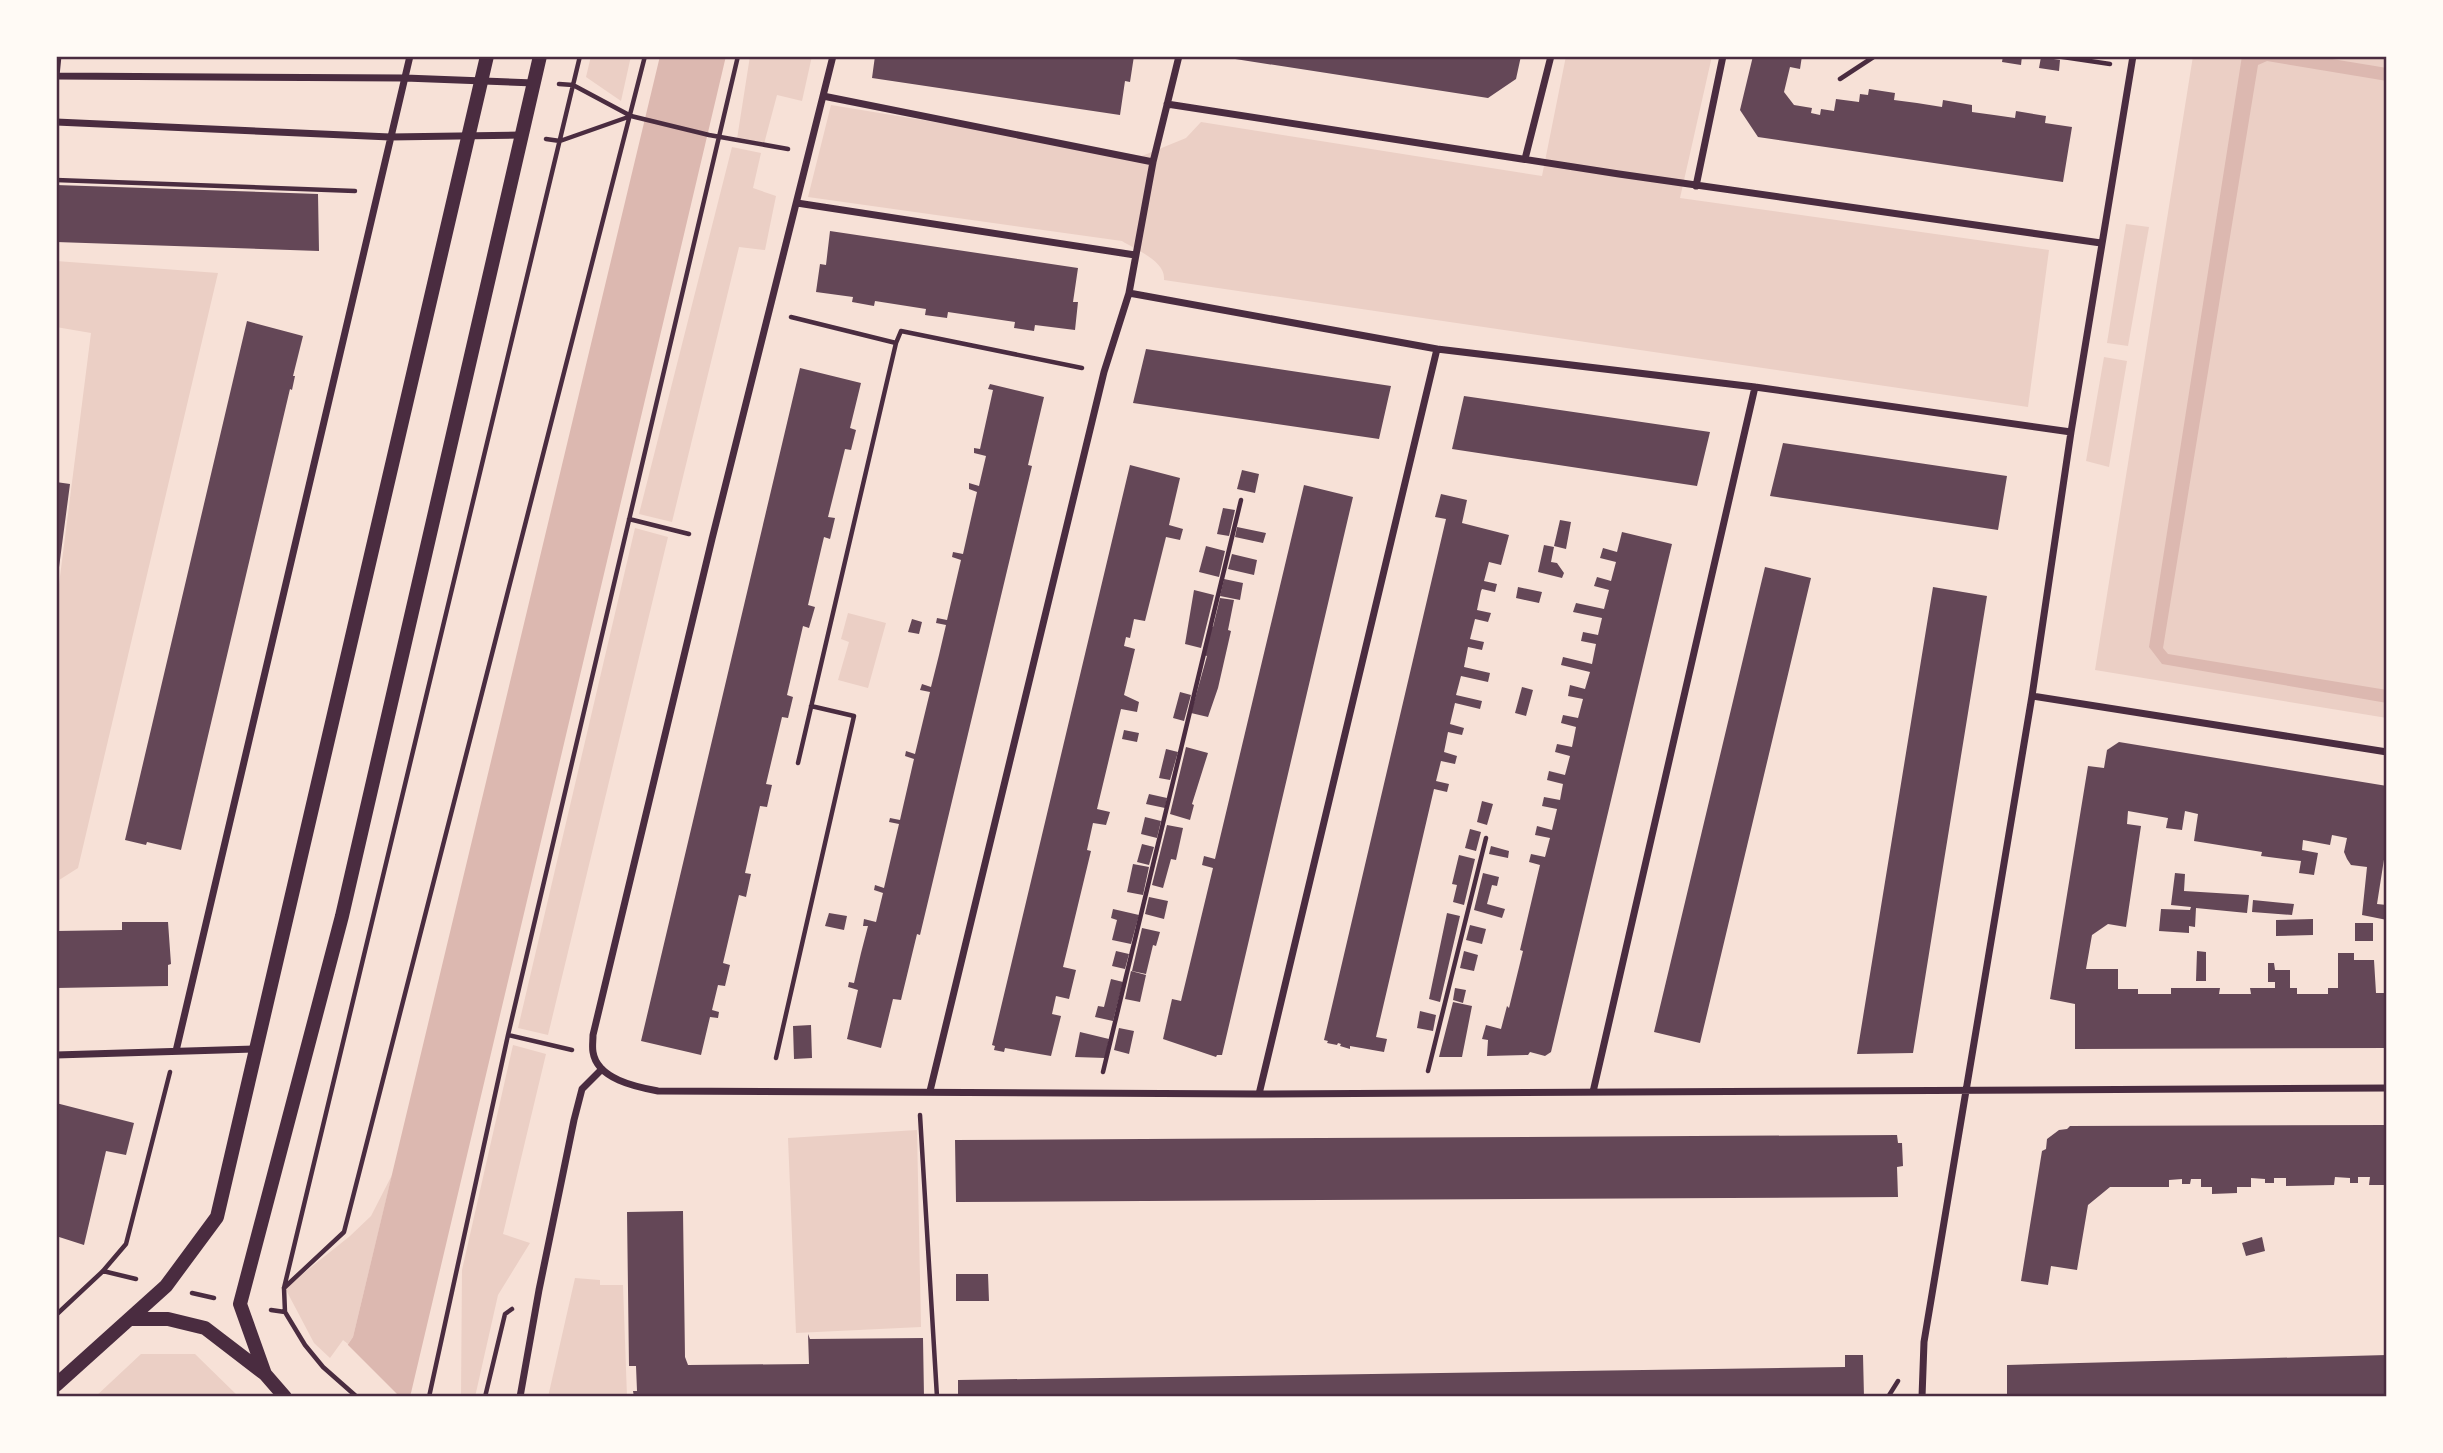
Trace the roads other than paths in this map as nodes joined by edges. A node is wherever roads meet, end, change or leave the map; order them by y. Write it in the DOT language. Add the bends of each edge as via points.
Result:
graph roads {
  1 [pos="58,56"];
  2 [pos="410,56"];
  3 [pos="487,56"];
  4 [pos="540,56"];
  5 [pos="833,56"];
  6 [pos="1179,56"];
  7 [pos="1551,56"];
  8 [pos="1723,56"];
  9 [pos="2133,56"];
  10 [pos="56,76"];
  11 [pos="405,78"];
  12 [pos="481,81"];
  13 [pos="534,83"];
  14 [pos="824,96"];
  15 [pos="1167,104"];
  16 [pos="56,122"];
  17 [pos="469,135"];
  18 [pos="521,135"];
  19 [pos="390,137"];
  20 [pos="1525,159"];
  21 [pos="1153,162"];
  22 [pos="1696,186"];
  23 [pos="797,204"];
  24 [pos="2101,243"];
  25 [pos="1135,255"];
  26 [pos="1129,293"];
  27 [pos="1437,349"];
  28 [pos="1755,387"];
  29 [pos="2071,432"];
  30 [pos="2032,696"];
  31 [pos="2387,752"];
  32 [pos="254,1049"];
  33 [pos="176,1051"];
  34 [pos="56,1055"];
  35 [pos="602,1069"];
  36 [pos="2387,1088"];
  37 [pos="1968,1090"];
  38 [pos="930,1091"];
  39 [pos="1593,1092"];
  40 [pos="1259,1094"];
  41 [pos="130,1319"];
  42 [pos="265,1374"];
  43 [pos="56,1385"];
  44 [pos="285,1397"];
  45 [pos="520,1397"];
  46 [pos="1922,1397"];
  1 -- 10 [label="street"];
  2 -- 11 [label="street"];
  3 -- 12 [label="main road"];
  4 -- 13 [label="main road"];
  5 -- 14 [label="street"];
  6 -- 15 [label="street"];
  7 -- 20 [label="street"];
  8 -- 22 [label="street"];
  9 -- 24 [label="street"];
  10 -- 11 [label="street"];
  11 -- 12 [label="street"];
  11 -- 19 [label="street"];
  12 -- 13 [label="street"];
  12 -- 17 [label="main road"];
  13 -- 18 [label="main road"];
  14 -- 21 [label="street"];
  14 -- 23 [label="street"];
  15 -- 20 [label="street"];
  15 -- 21 [label="street"];
  16 -- 19 [label="street"];
  17 -- 18 [label="street"];
  17 -- 19 [label="street"];
  17 -- 32 [label="main road"];
  18 -- 42 [label="main road" via="342,916 240,1304"];
  19 -- 33 [label="street"];
  20 -- 22 [label="street"];
  21 -- 25 [label="street"];
  22 -- 24 [label="street"];
  23 -- 25 [label="street"];
  23 -- 35 [label="street" via="593,1035 593,1055"];
  24 -- 29 [label="street"];
  25 -- 26 [label="street"];
  26 -- 27 [label="street"];
  26 -- 38 [label="street" via="1104,372"];
  27 -- 28 [label="street"];
  27 -- 40 [label="street"];
  28 -- 29 [label="street"];
  28 -- 39 [label="street"];
  29 -- 30 [label="street"];
  30 -- 31 [label="street"];
  30 -- 37 [label="street"];
  32 -- 33 [label="street"];
  32 -- 41 [label="main road" via="217,1217 166,1286"];
  33 -- 34 [label="street"];
  35 -- 38 [label="street" via="628,1085 658,1091"];
  35 -- 45 [label="street" via="582,1089"];
  36 -- 37 [label="street"];
  37 -- 39 [label="street"];
  37 -- 46 [label="street" via="1924,1342"];
  38 -- 40 [label="street"];
  39 -- 40 [label="street"];
  41 -- 42 [label="main road" via="168,1319 205,1328"];
  41 -- 43 [label="main road"];
  42 -- 44 [label="main road"];
}
